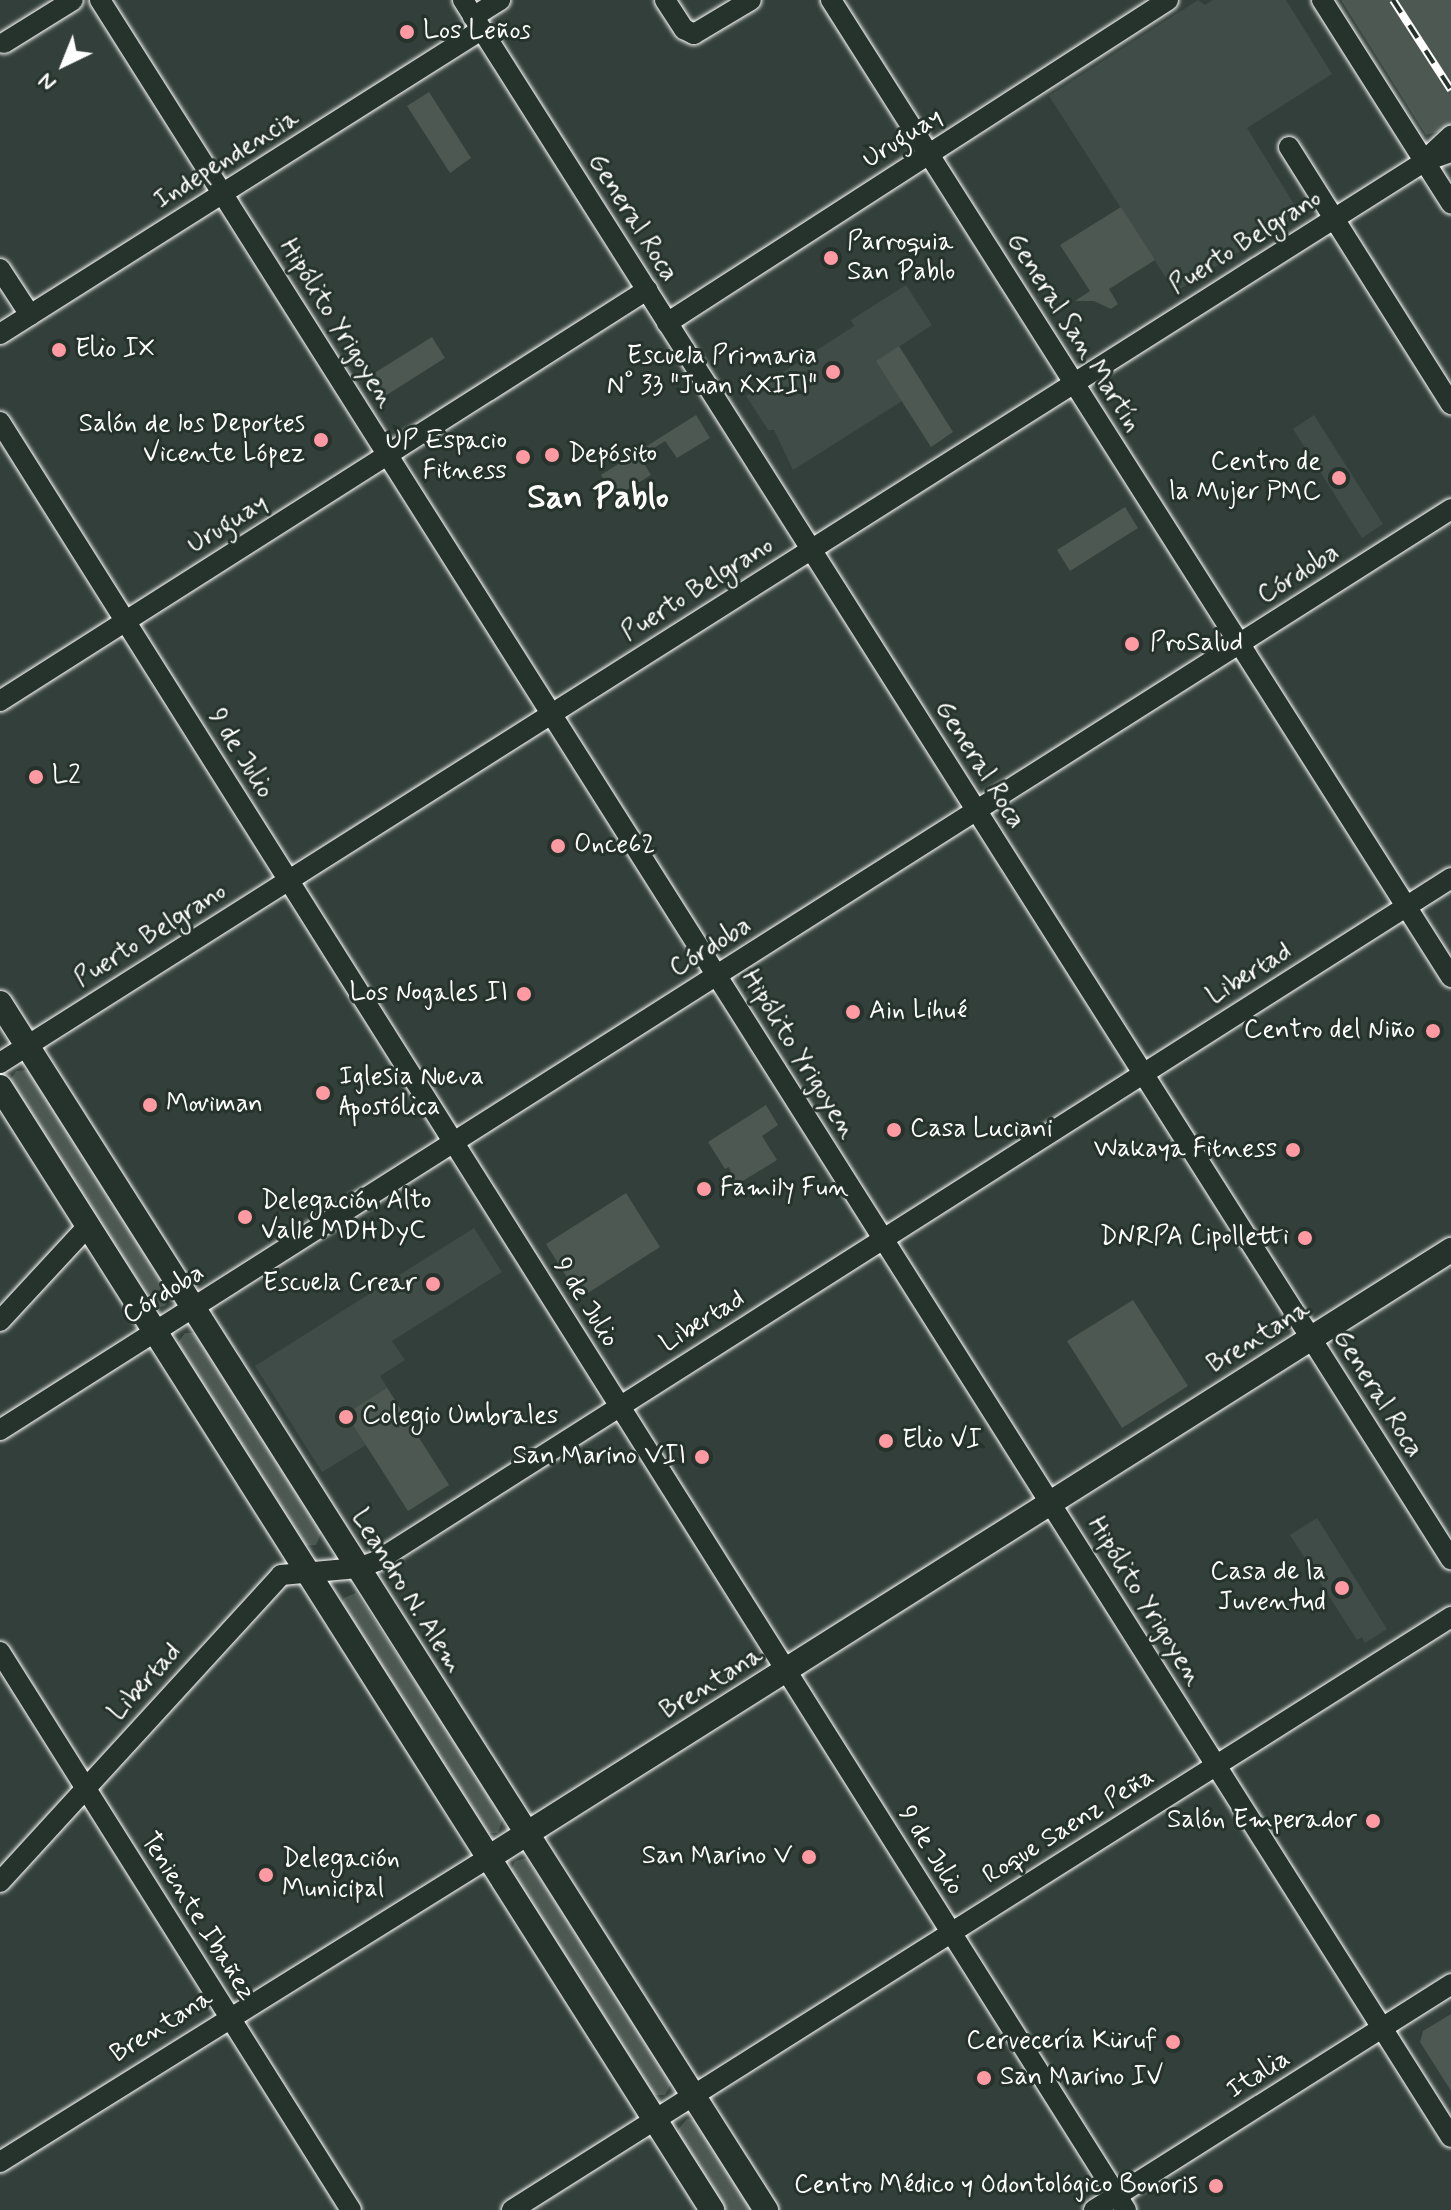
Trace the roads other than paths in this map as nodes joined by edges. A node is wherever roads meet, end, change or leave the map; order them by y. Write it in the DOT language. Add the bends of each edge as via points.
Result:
graph roads {
  1 [pos="73,0"];
  2 [pos="100,0"];
  3 [pos="500,0"];
  4 [pos="665,0"];
  5 [pos="751,0"];
  6 [pos="831,0"];
  7 [pos="1168,0"];
  8 [pos="1322,0"];
  9 [pos="472,16"];
  10 [pos="4,43"];
  11 [pos="1451,136"];
  12 [pos="1289,147"];
  13 [pos="1451,152"];
  14 [pos="928,154"];
  15 [pos="1425,161"];
  16 [pos="222,193"];
  17 [pos="1451,203"];
  18 [pos="1333,219"];
  19 [pos="0,269"];
  20 [pos="647,290"];
  21 [pos="30,315"];
  22 [pos="667,323"];
  23 [pos="0,334"];
  24 [pos="1074,383"];
  25 [pos="1451,404"];
  26 [pos="0,422"];
  27 [pos="388,455"];
  28 [pos="1451,509"];
  29 [pos="811,549"];
  30 [pos="125,621"];
  31 [pos="1239,644"];
  32 [pos="0,701"];
  33 [pos="551,714"];
  34 [pos="976,810"];
  35 [pos="1451,878"];
  36 [pos="288,880"];
  37 [pos="1406,906"];
  38 [pos="716,975"];
  39 [pos="1451,977"];
  40 [pos="0,1003"];
  41 [pos="27,1046"];
  42 [pos="0,1063"];
  43 [pos="1143,1074"];
  44 [pos="0,1087"];
  45 [pos="453,1142"];
  46 [pos="88,1226"];
  47 [pos="883,1239"];
  48 [pos="1451,1250"];
  49 [pos="193,1307"];
  50 [pos="0,1321"];
  51 [pos="155,1331"];
  52 [pos="1311,1338"];
  53 [pos="619,1406"];
  54 [pos="0,1430"];
  55 [pos="1050,1503"];
  56 [pos="1451,1559"];
  57 [pos="358,1568"];
  58 [pos="306,1571"];
  59 [pos="1451,1617"];
  60 [pos="2,1661"];
  61 [pos="786,1670"];
  62 [pos="1216,1765"];
  63 [pos="86,1788"];
  64 [pos="527,1834"];
  65 [pos="488,1858"];
  66 [pos="0,1882"];
  67 [pos="951,1933"];
  68 [pos="1451,1984"];
  69 [pos="230,2017"];
  70 [pos="1382,2028"];
  71 [pos="693,2096"];
  72 [pos="654,2120"];
  73 [pos="1451,2137"];
  74 [pos="0,2162"];
  75 [pos="1122,2203"];
  76 [pos="351,2210"];
  77 [pos="512,2210"];
  78 [pos="712,2210"];
  79 [pos="766,2210"];
  80 [pos="1094,2210"];
  1 -- 10 [label="street"];
  2 -- 16 [label="street, Hipólito Yrigoyen"];
  3 -- 9 [label="street, Independencia"];
  4 -- 5 [label="street" via="684,29 694,34"];
  6 -- 14 [label="street, General San Martín"];
  7 -- 14 [label="street, Uruguay"];
  8 -- 15 [label="street"];
  9 -- 16 [label="street, Independencia"];
  9 -- 20 [label="street, General Roca"];
  11 -- 15 [label="street"];
  12 -- 18 [label="street"];
  13 -- 15 [label="street"];
  14 -- 22 [label="street, Uruguay"];
  14 -- 24 [label="street, General San Martín"];
  15 -- 17 [label="street"];
  15 -- 18 [label="street, Puerto Belgrano"];
  16 -- 21 [label="street, Independencia"];
  16 -- 27 [label="street, Hipólito Yrigoyen"];
  18 -- 24 [label="street, Puerto Belgrano"];
  18 -- 25 [label="street"];
  19 -- 21 [label="street"];
  20 -- 22 [label="street, General Roca"];
  20 -- 27 [label="street, Uruguay"];
  21 -- 23 [label="street, Independencia"];
  22 -- 29 [label="street, General Roca"];
  24 -- 29 [label="street, Puerto Belgrano"];
  24 -- 31 [label="street, General San Martín"];
  26 -- 30 [label="street, 9 de Julio"];
  27 -- 30 [label="street, Uruguay"];
  27 -- 33 [label="street, Hipólito Yrigoyen"];
  28 -- 31 [label="street, Córdoba"];
  29 -- 33 [label="street, Puerto Belgrano"];
  29 -- 34 [label="street, General Roca"];
  30 -- 32 [label="street, Uruguay"];
  30 -- 36 [label="street, 9 de Julio"];
  31 -- 34 [label="street, Córdoba"];
  31 -- 37 [label="street, General San Martín"];
  33 -- 36 [label="street, Puerto Belgrano"];
  33 -- 38 [label="street, Hipólito Yrigoyen"];
  34 -- 38 [label="street, Córdoba"];
  34 -- 43 [label="street, General Roca"];
  35 -- 37 [label="street, Libertad"];
  36 -- 41 [label="street, Puerto Belgrano"];
  36 -- 45 [label="street, 9 de Julio"];
  37 -- 39 [label="street, General San Martín"];
  37 -- 43 [label="street, Libertad"];
  38 -- 45 [label="street, Córdoba"];
  38 -- 47 [label="street, Hipólito Yrigoyen"];
  40 -- 41 [label="main road, Leandro N. Alem"];
  41 -- 42 [label="street, Puerto Belgrano"];
  41 -- 49 [label="main road, Leandro N. Alem"];
  43 -- 47 [label="street, Libertad"];
  43 -- 52 [label="street, General Roca"];
  44 -- 46 [label="main road"];
  45 -- 49 [label="street, Córdoba"];
  45 -- 53 [label="street, 9 de Julio"];
  46 -- 50 [label="street"];
  46 -- 51 [label="main road"];
  47 -- 53 [label="street, Libertad"];
  47 -- 55 [label="street, Hipólito Yrigoyen"];
  48 -- 52 [label="main road, Brentana"];
  49 -- 51 [label="street, Córdoba"];
  49 -- 57 [label="main road, Leandro N. Alem"];
  51 -- 54 [label="street, Córdoba"];
  51 -- 58 [label="main road"];
  52 -- 55 [label="main road, Brentana"];
  52 -- 56 [label="street, General Roca"];
  53 -- 57 [label="street, Libertad"];
  53 -- 61 [label="street, 9 de Julio"];
  55 -- 61 [label="main road, Brentana"];
  55 -- 62 [label="street, Hipólito Yrigoyen"];
  57 -- 58 [label="street, Libertad"];
  57 -- 64 [label="main road, Leandro N. Alem"];
  58 -- 63 [label="street, Libertad" via="278,1577"];
  58 -- 65 [label="main road"];
  59 -- 62 [label="street, Roque Saenz Peña"];
  60 -- 63 [label="street, Teniente Ibañez"];
  61 -- 64 [label="main road, Brentana"];
  61 -- 67 [label="street, 9 de Julio"];
  62 -- 67 [label="street, Roque Saenz Peña"];
  62 -- 70 [label="street, Hipólito Yrigoyen"];
  63 -- 66 [label="street, Libertad"];
  63 -- 69 [label="street, Teniente Ibañez"];
  64 -- 65 [label="main road, Brentana"];
  64 -- 71 [label="main road, Leandro N. Alem"];
  65 -- 69 [label="street, Brentana"];
  65 -- 72 [label="main road"];
  67 -- 71 [label="street, Roque Saenz Peña"];
  67 -- 75 [label="street, 9 de Julio"];
  68 -- 70 [label="street, Italia"];
  69 -- 74 [label="street, Brentana"];
  69 -- 76 [label="street, Teniente Ibañez"];
  70 -- 73 [label="street, Hipólito Yrigoyen"];
  70 -- 75 [label="street, Italia"];
  71 -- 72 [label="street, Roque Saenz Peña"];
  71 -- 79 [label="main road, Leandro N. Alem"];
  72 -- 77 [label="street, Roque Saenz Peña"];
  72 -- 78 [label="main road"];
  75 -- 80 [label="street, Italia"];
}
